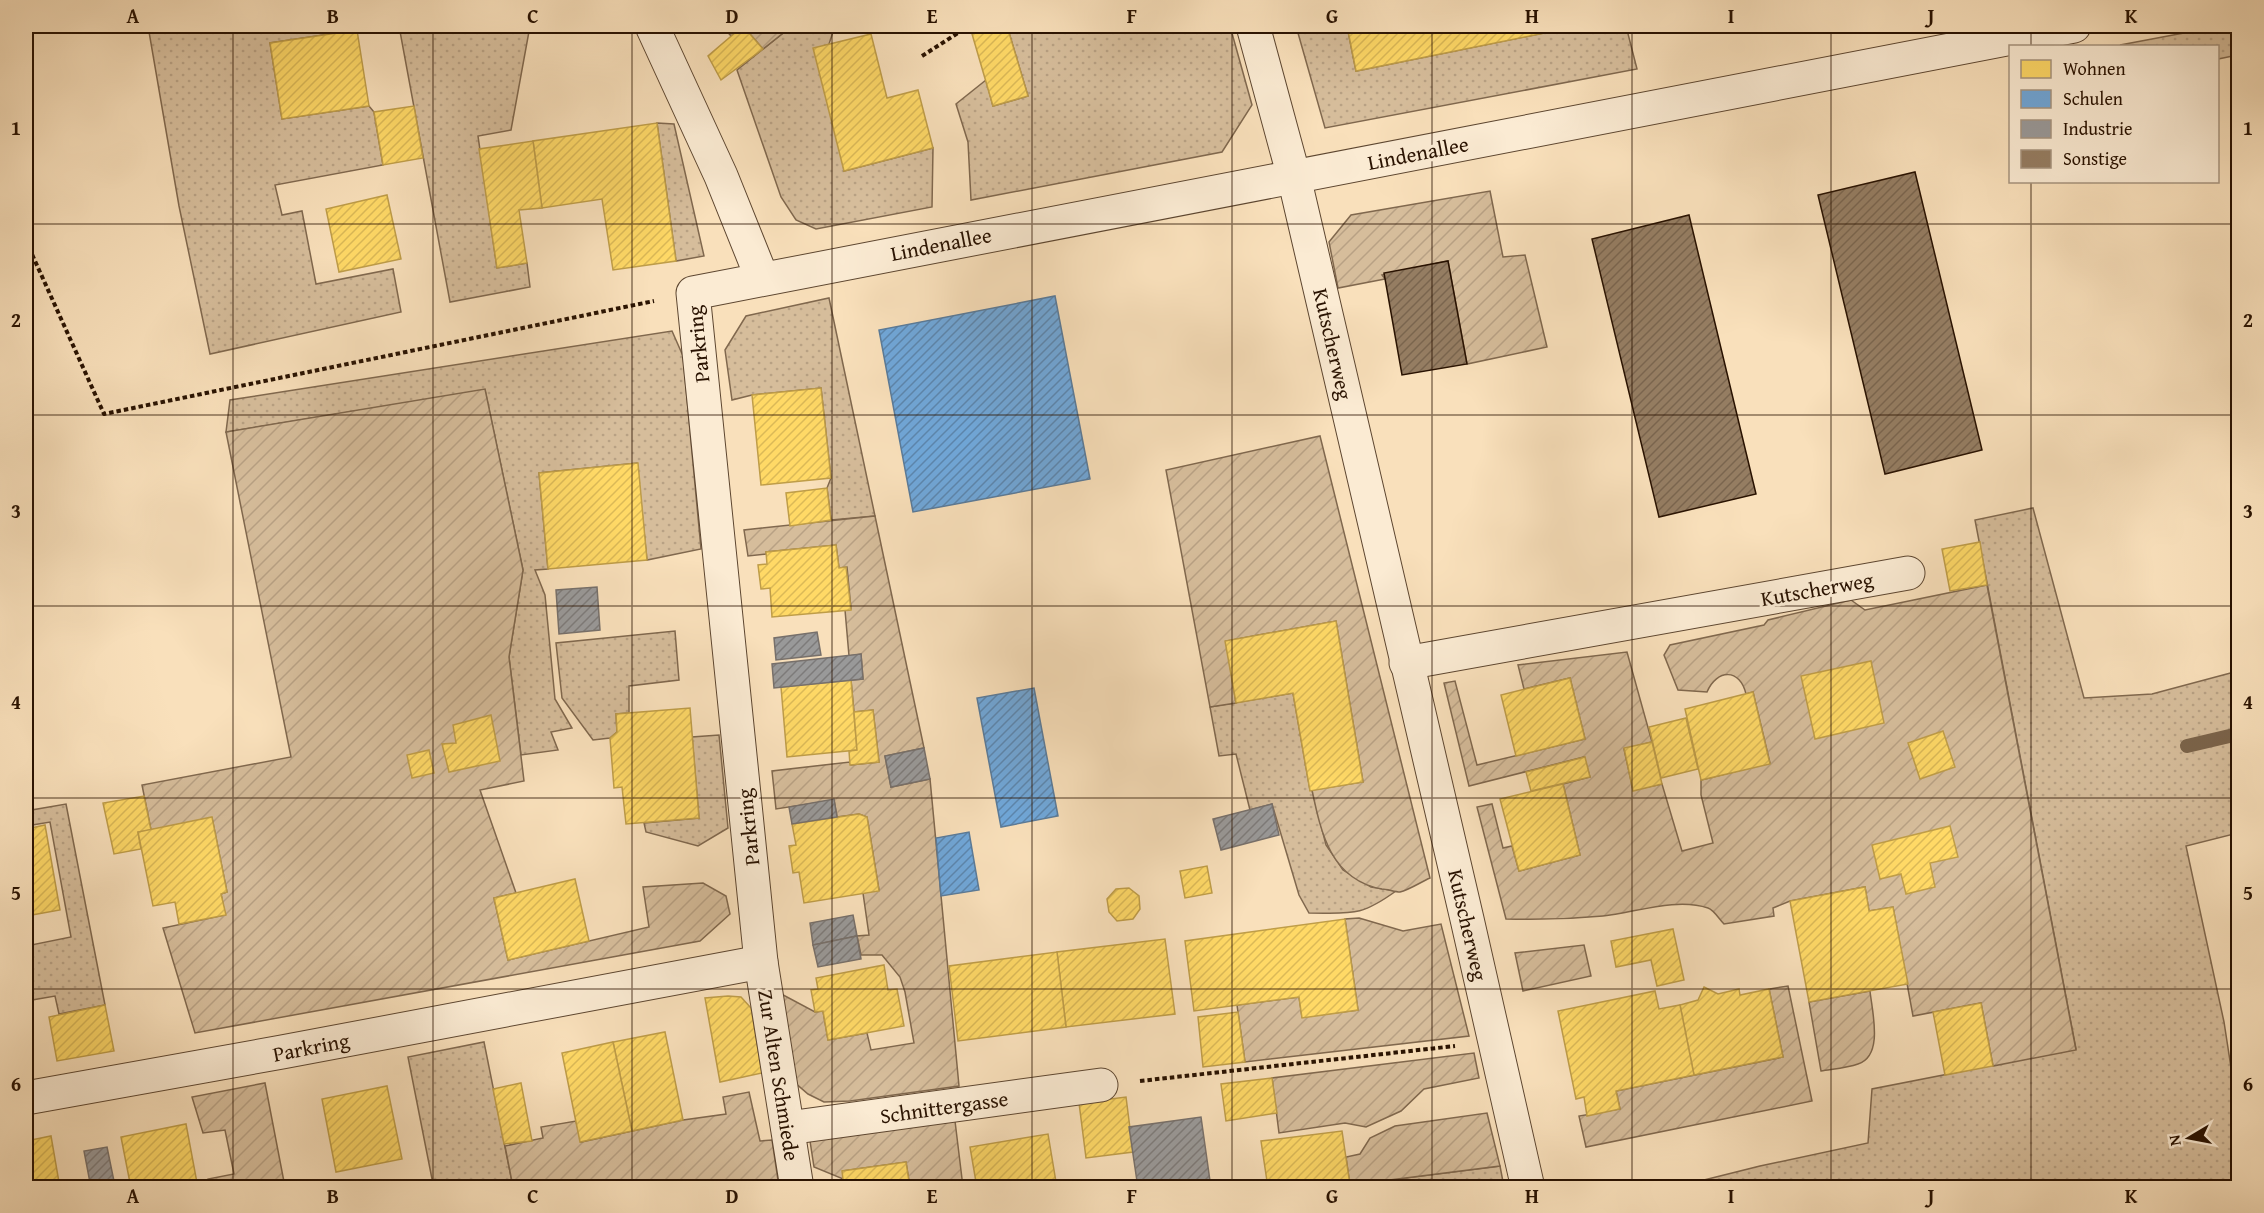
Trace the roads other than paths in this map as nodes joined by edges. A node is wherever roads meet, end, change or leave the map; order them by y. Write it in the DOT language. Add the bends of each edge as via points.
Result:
graph roads {
  1 [pos="652,26"];
  2 [pos="1253,26"];
  3 [pos="2074,26"];
  4 [pos="1294,177"];
  5 [pos="762,278"];
  6 [pos="1908,573"];
  7 [pos="1406,663"];
  8 [pos="761,962"];
  9 [pos="1101,1085"];
  10 [pos="26,1098"];
  11 [pos="788,1128"];
  12 [pos="797,1188"];
  13 [pos="1528,1188"];
  1 -- 5 [label="street" via="721,176"];
  2 -- 4 [label="street, Kutscherweg"];
  3 -- 4 [label="street, Lindenallee"];
  4 -- 5 [label="street, Lindenallee"];
  4 -- 7 [label="street, Kutscherweg"];
  5 -- 8 [label="street, Parkring" via="693,293"];
  6 -- 7 [label="street, Kutscherweg"];
  7 -- 13 [label="street, Kutscherweg"];
  8 -- 10 [label="street, Parkring"];
  8 -- 11 [label="street, Zur Alten Schmiede"];
  9 -- 11 [label="street, Schnittergasse"];
  11 -- 12 [label="street, Zur Alten Schmiede"];
}
